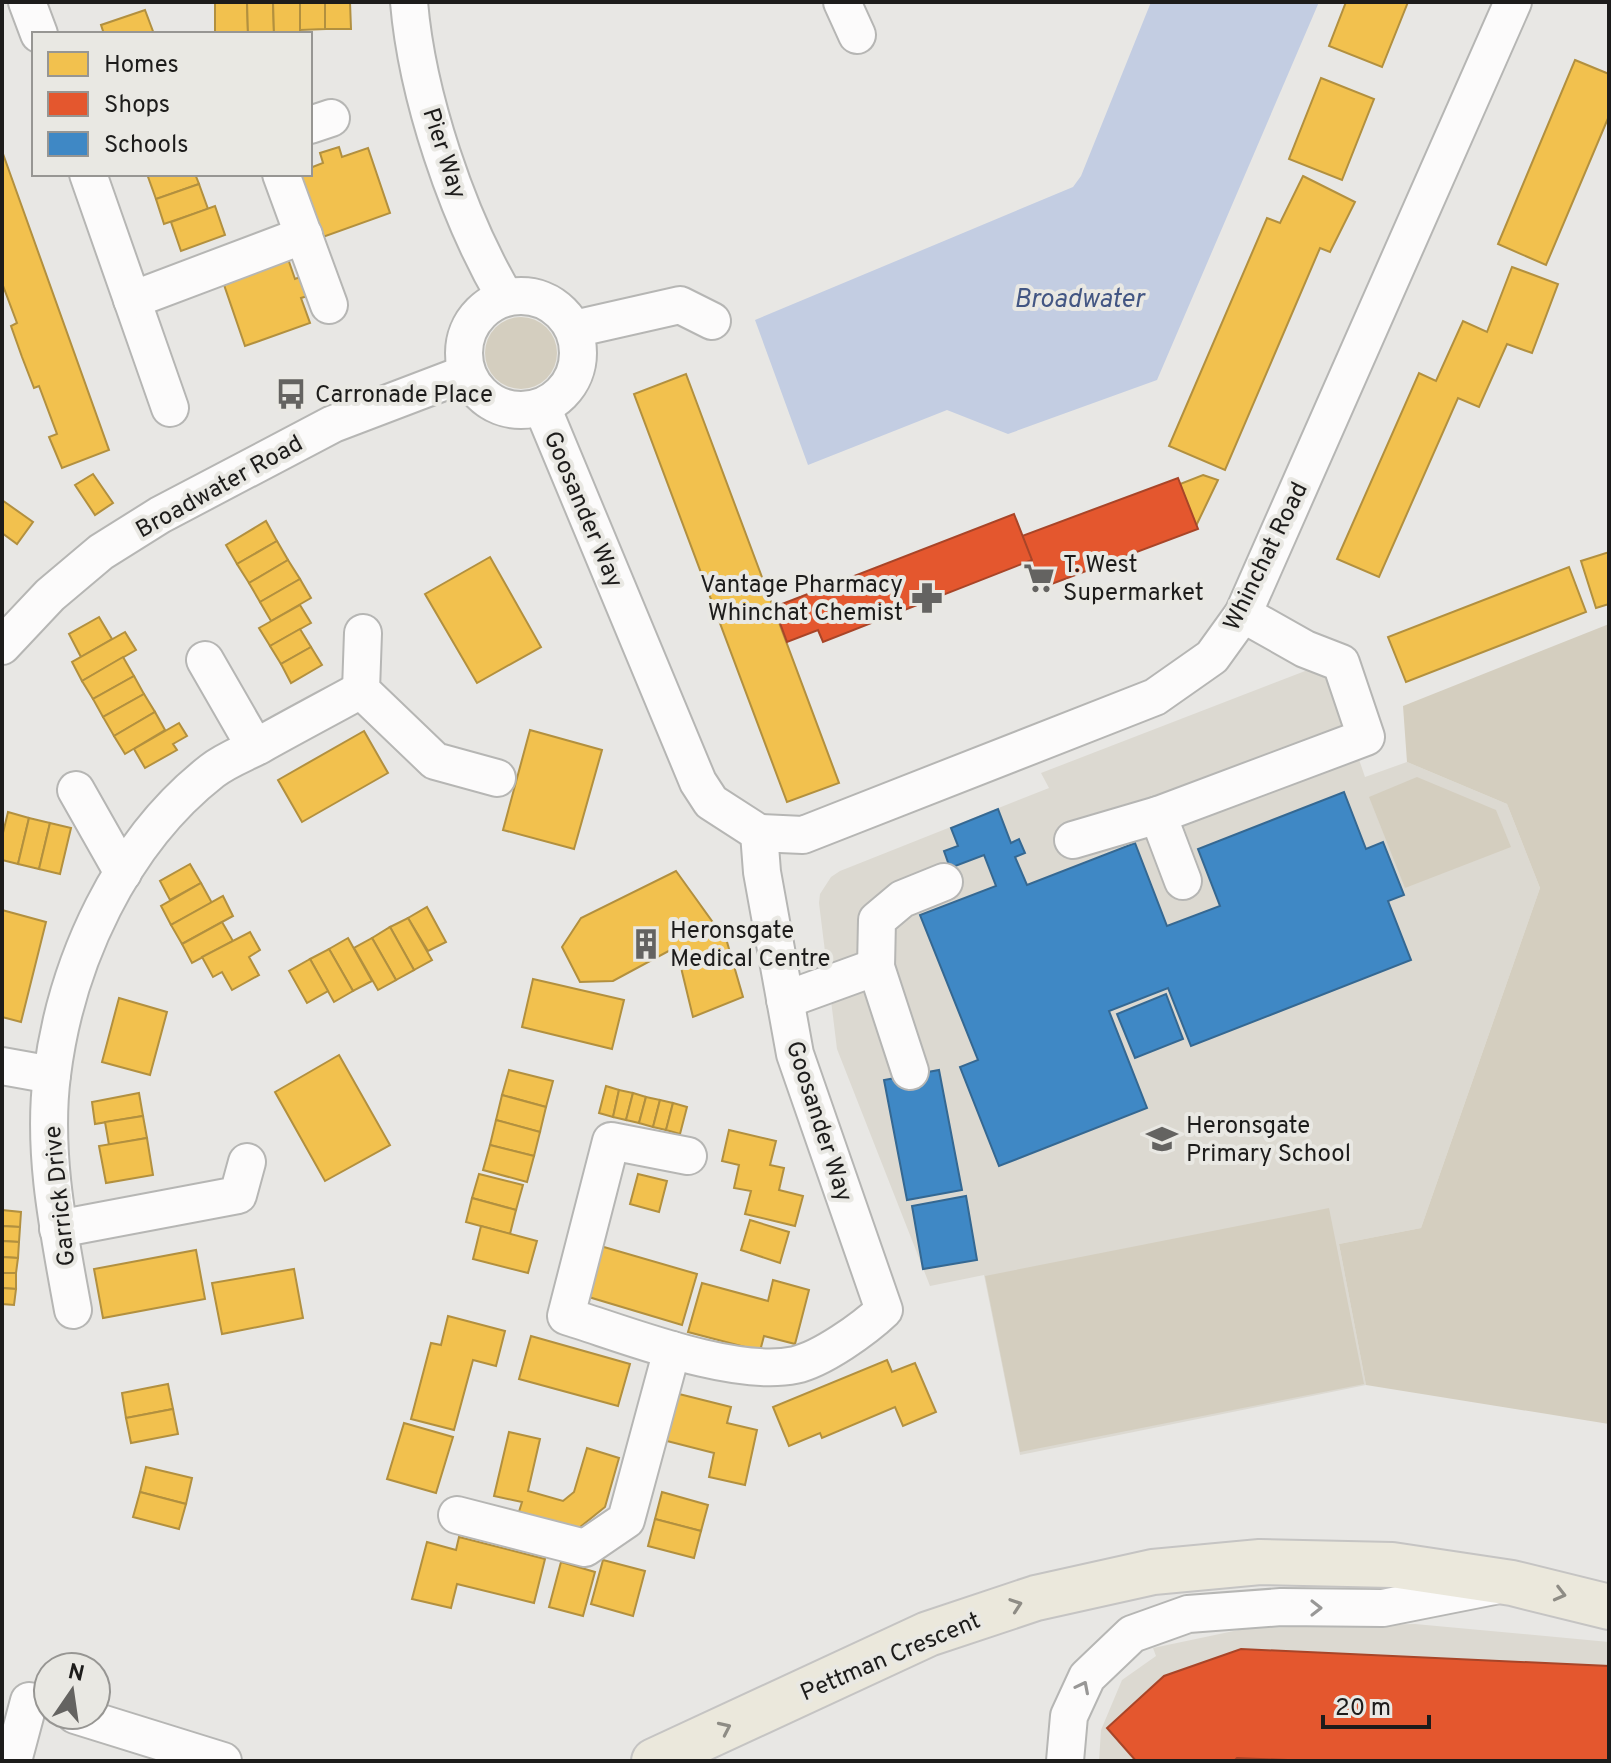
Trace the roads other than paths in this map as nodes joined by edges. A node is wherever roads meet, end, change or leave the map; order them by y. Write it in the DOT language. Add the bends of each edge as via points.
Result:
graph roads {
  1 [pos="409,2"];
  2 [pos="842,2"];
  3 [pos="1513,2"];
  4 [pos="857,35"];
  5 [pos="89,176"];
  6 [pos="282,176"];
  7 [pos="304,235"];
  8 [pos="505,297"];
  9 [pos="132,300"];
  10 [pos="329,305"];
  11 [pos="712,321"];
  12 [pos="574,329"];
  13 [pos="467,373"];
  14 [pos="542,407"];
  15 [pos="170,408"];
  16 [pos="1243,614"];
  17 [pos="363,633"];
  18 [pos="2,646"];
  19 [pos="205,660"];
  20 [pos="361,690"];
  21 [pos="255,747"];
  22 [pos="497,778"];
  23 [pos="76,790"];
  24 [pos="1158,815"];
  25 [pos="759,833"];
  26 [pos="1073,840"];
  27 [pos="123,873"];
  28 [pos="1183,881"];
  29 [pos="944,882"];
  30 [pos="876,967"];
  31 [pos="785,1000"];
  32 [pos="2,1066"];
  33 [pos="910,1071"];
  34 [pos="52,1075"];
  35 [pos="688,1156"];
  36 [pos="247,1162"];
  37 [pos="58,1229"];
  38 [pos="73,1310"];
  39 [pos="672,1350"];
  40 [pos="457,1515"];
  41 [pos="1512,1583"];
  42 [pos="1609,1607"];
  43 [pos="26,1700"];
  44 [pos="112,1726"];
  45 [pos="13,1761"];
  46 [pos="223,1761"];
  47 [pos="654,1761"];
  48 [pos="1065,1761"];
  1 -- 8 [label="street, Pier Way" via="436,129 460,201"];
  2 -- 4 [label="street"];
  3 -- 16 [label="street, Whinchat Road"];
  5 -- 9 [label="street"];
  6 -- 7 [label="street"];
  7 -- 9 [label="street"];
  7 -- 10 [label="street"];
  8 -- 12 [label="street" via="546,301"];
  8 -- 13 [label="street" via="474,319 465,336"];
  9 -- 15 [label="street"];
  11 -- 12 [label="street" via="680,305"];
  12 -- 14 [label="street" via="579,347 574,375 558,397"];
  13 -- 14 [label="street" via="489,402 524,411"];
  13 -- 18 [label="street, Broadwater Road" via="333,424 160,515 91,561"];
  14 -- 25 [label="street, Goosander Way" via="698,782 711,802"];
  16 -- 24 [label="street" via="1341,663 1366,737"];
  16 -- 25 [label="street, Whinchat Road" via="1212,657 1155,697 803,835"];
  17 -- 20 [label="street"];
  19 -- 21 [label="street"];
  20 -- 21 [label="street, Garrick Drive"];
  20 -- 22 [label="street" via="435,761"];
  21 -- 27 [label="street, Garrick Drive" via="213,770 150,834"];
  23 -- 27 [label="street"];
  24 -- 26 [label="street"];
  24 -- 28 [label="street"];
  25 -- 31 [label="street, Goosander Way"];
  27 -- 34 [label="street, Garrick Drive" via="73,978"];
  29 -- 30 [label="street" via="902,899 877,920"];
  30 -- 31 [label="street"];
  30 -- 33 [label="street"];
  31 -- 39 [label="street, Goosander Way" via="795,1054 884,1310 860,1333 797,1365 755,1369"];
  32 -- 34 [label="street"];
  34 -- 37 [label="street, Garrick Drive" via="51,1177"];
  35 -- 39 [label="street, Goosander Way" via="611,1141 566,1316"];
  36 -- 37 [label="street" via="238,1195"];
  37 -- 38 [label="street, Garrick Drive"];
  39 -- 40 [label="street" via="626,1520 585,1548"];
  41 -- 42 [label="main road, Pettman Crescent, one-way"];
  47 -- 41 [label="main road, Pettman Crescent, one-way" via="928,1634 1036,1598 1153,1572 1260,1562 1392,1565"];
  48 -- 41 [label="street, one-way" via="1069,1716 1087,1677 1132,1634 1188,1614 1281,1607 1383,1608"];
  43 -- 45 [label="street"];
  44 -- 46 [label="street"];
}
